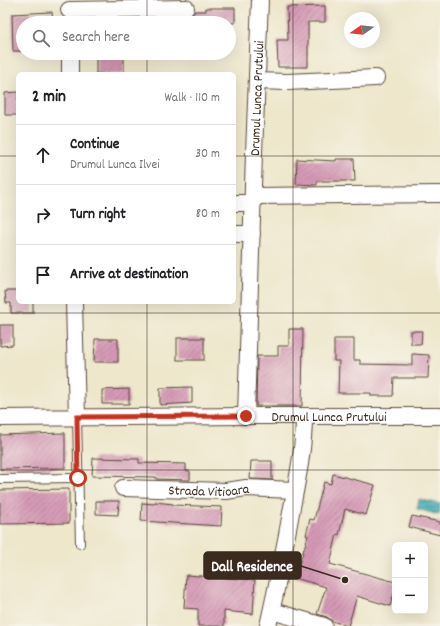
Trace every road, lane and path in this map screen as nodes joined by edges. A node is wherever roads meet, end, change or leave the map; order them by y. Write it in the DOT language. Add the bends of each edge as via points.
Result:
graph roads {
  1 [pos="260,0"];
  2 [pos="186,8"];
  3 [pos="69,11"];
  4 [pos="70,60"];
  5 [pos="70,72"];
  6 [pos="376,78"];
  7 [pos="257,81"];
  8 [pos="440,194"];
  9 [pos="253,199"];
  10 [pos="236,203"];
  11 [pos="236,234"];
  12 [pos="252,234"];
  13 [pos="74,304"];
  14 [pos="246,416"];
  15 [pos="304,416"];
  16 [pos="440,416"];
  17 [pos="77,417"];
  18 [pos="0,418"];
  19 [pos="78,478"];
  20 [pos="0,479"];
  21 [pos="123,488"];
  22 [pos="295,490"];
  23 [pos="80,544"];
  24 [pos="270,618"];
  25 [pos="324,626"];
  1 -- 7 [label="street, Drumul Lunca Prutului"];
  2 -- 3 [label="street"];
  4 -- 5 [label="street"];
  6 -- 7 [label="street"];
  7 -- 9 [label="street, Drumul Lunca Prutului"];
  8 -- 9 [label="street"];
  9 -- 10 [label="street"];
  9 -- 12 [label="street, Drumul Lunca Prutului"];
  11 -- 12 [label="street"];
  12 -- 14 [label="street, Drumul Lunca Prutului"];
  13 -- 17 [label="street"];
  14 -- 15 [label="street, Drumul Lunca Prutului"];
  14 -- 17 [label="street"];
  15 -- 16 [label="street, Drumul Lunca Prutului"];
  15 -- 22 [label="street"];
  17 -- 18 [label="street"];
  17 -- 19 [label="lane"];
  19 -- 20 [label="lane"];
  19 -- 23 [label="lane"];
  21 -- 22 [label="street, Strada Vitioara"];
  22 -- 24 [label="street"];
  24 -- 25 [label="street"];
}
